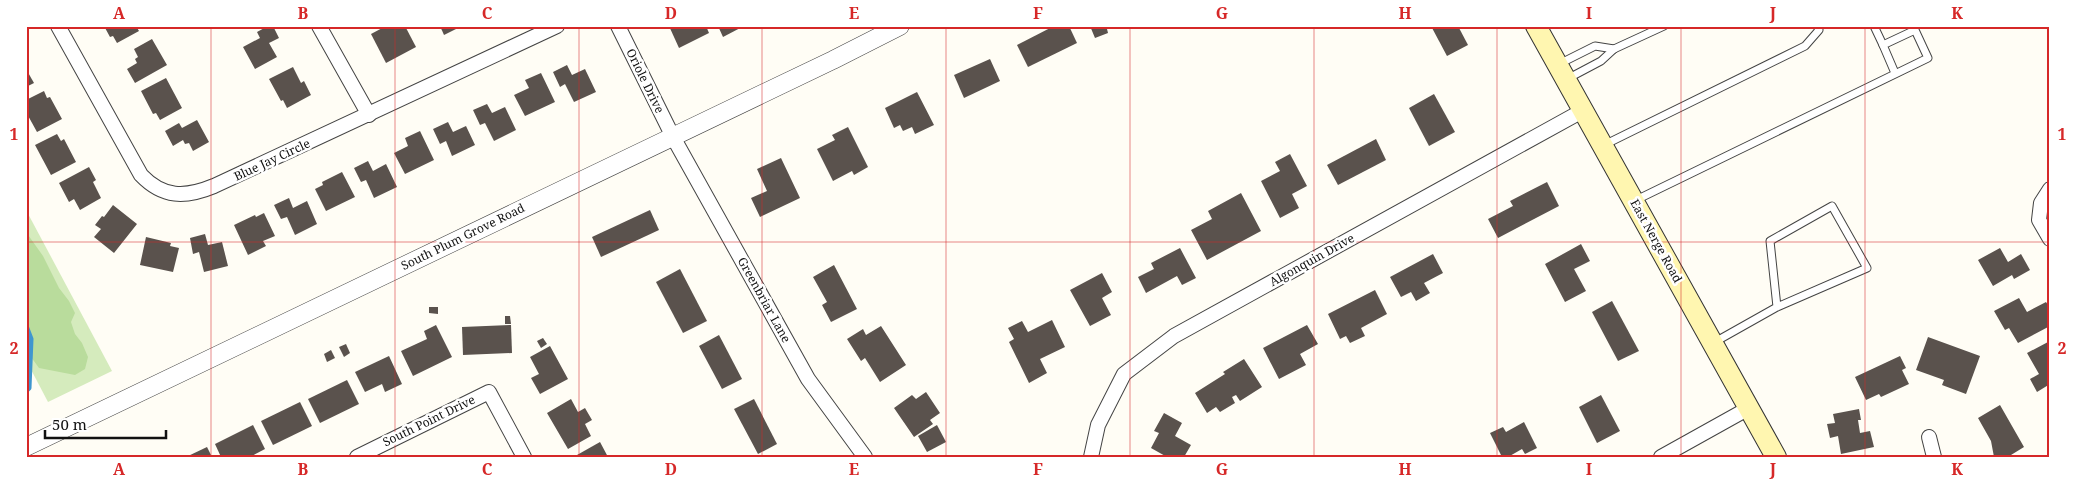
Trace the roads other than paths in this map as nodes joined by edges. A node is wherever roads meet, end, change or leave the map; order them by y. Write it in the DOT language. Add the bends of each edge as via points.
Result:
graph roads {
  1 [pos="58,26"];
  2 [pos="319,26"];
  3 [pos="557,26"];
  4 [pos="618,26"];
  5 [pos="900,26"];
  6 [pos="1536,26"];
  7 [pos="1662,26"];
  8 [pos="1818,26"];
  9 [pos="1874,26"];
  10 [pos="1883,45"];
  11 [pos="1614,49"];
  12 [pos="1562,71"];
  13 [pos="1895,73"];
  14 [pos="1584,110"];
  15 [pos="368,115"];
  16 [pos="673,137"];
  17 [pos="1603,145"];
  18 [pos="2050,189"];
  19 [pos="1634,201"];
  20 [pos="2050,239"];
  21 [pos="1777,307"];
  22 [pos="1713,344"];
  23 [pos="1749,408"];
  24 [pos="1929,437"];
  25 [pos="26,447"];
  26 [pos="357,457"];
  27 [pos="524,457"];
  28 [pos="865,457"];
  29 [pos="1091,457"];
  30 [pos="1661,457"];
  31 [pos="1776,457"];
  32 [pos="1934,457"];
  1 -- 15 [label="street, Blue Jay Circle" via="136,167 148,182 169,193 188,195 199,192"];
  2 -- 15 [label="street"];
  3 -- 15 [label="street, Blue Jay Circle"];
  4 -- 16 [label="street, Oriole Drive"];
  5 -- 16 [label="street, South Plum Grove Road"];
  6 -- 12 [label="main road, East Nerge Road"];
  7 -- 11 [label="lane"];
  8 -- 17 [label="lane" via="1819,30 1806,46"];
  9 -- 10 [label="lane"];
  10 -- 13 [label="lane"];
  10 -- 13 [label="lane" via="1915,30 1928,58"];
  11 -- 12 [label="lane" via="1601,61"];
  11 -- 12 [label="lane" via="1595,46"];
  12 -- 14 [label="main road, East Nerge Road"];
  13 -- 19 [label="lane"];
  14 -- 17 [label="main road, East Nerge Road"];
  14 -- 29 [label="street, Algonquin Drive" via="1174,336 1124,374 1098,425"];
  16 -- 25 [label="street, South Plum Grove Road"];
  16 -- 28 [label="street, Greenbriar Lane" via="808,379"];
  17 -- 19 [label="main road, East Nerge Road"];
  18 -- 20 [label="street" via="2041,203 2039,220"];
  19 -- 22 [label="main road, East Nerge Road"];
  21 -- 21 [label="lane" via="1867,268 1832,206 1770,241"];
  21 -- 22 [label="lane"];
  22 -- 23 [label="main road, East Nerge Road"];
  23 -- 30 [label="street"];
  23 -- 31 [label="main road, East Nerge Road"];
  24 -- 32 [label="street"];
  26 -- 27 [label="street, South Point Drive" via="489,392"];
}
